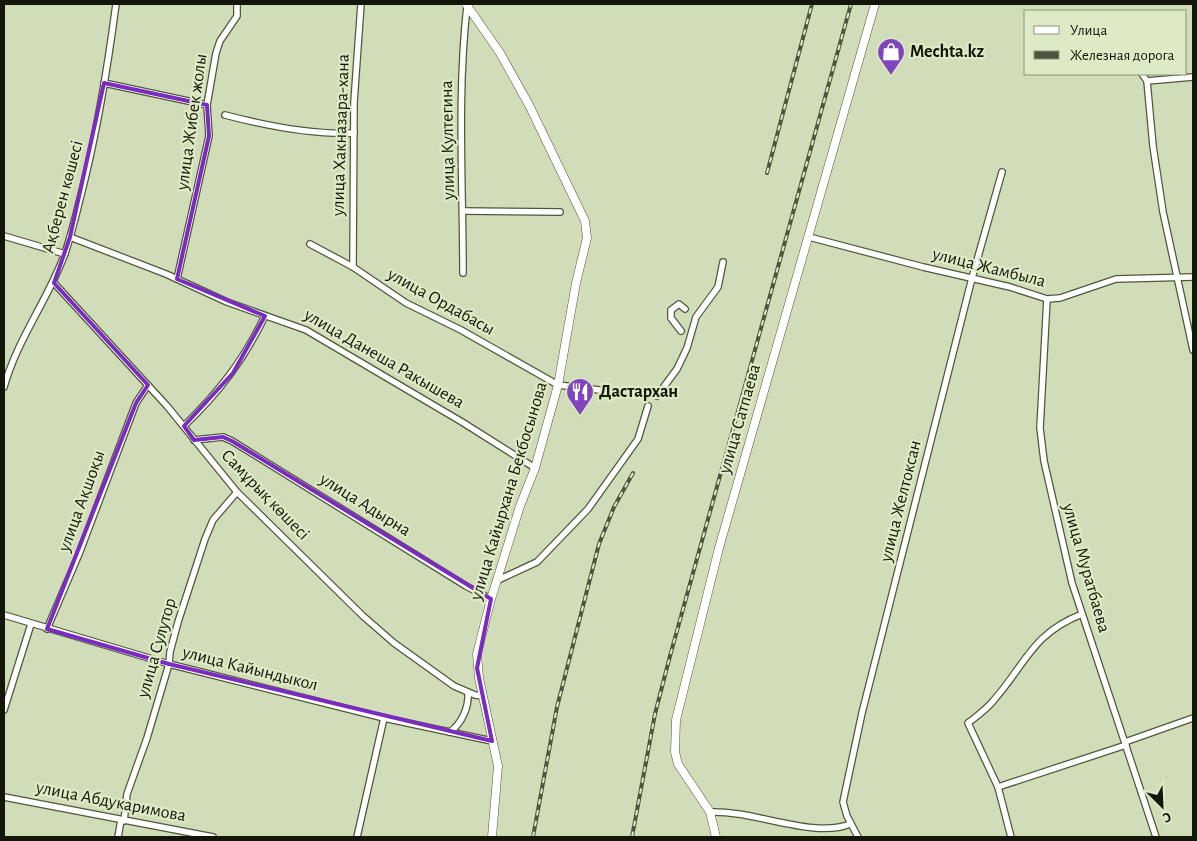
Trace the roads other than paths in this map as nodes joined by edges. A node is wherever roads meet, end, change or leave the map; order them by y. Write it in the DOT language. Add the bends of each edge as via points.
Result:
graph roads {
  1 [pos="116,4"];
  2 [pos="237,4"];
  3 [pos="361,4"];
  4 [pos="875,4"];
  5 [pos="467,5"];
  6 [pos="1143,75"];
  7 [pos="1193,77"];
  8 [pos="1147,81"];
  9 [pos="104,83"];
  10 [pos="207,105"];
  11 [pos="225,116"];
  12 [pos="354,133"];
  13 [pos="1002,172"];
  14 [pos="464,211"];
  15 [pos="560,212"];
  16 [pos="4,236"];
  17 [pos="70,237"];
  18 [pos="809,237"];
  19 [pos="310,244"];
  20 [pos="65,254"];
  21 [pos="722,262"];
  22 [pos="353,267"];
  23 [pos="464,273"];
  24 [pos="1177,276"];
  25 [pos="1193,277"];
  26 [pos="177,278"];
  27 [pos="972,278"];
  28 [pos="54,282"];
  29 [pos="1047,299"];
  30 [pos="685,309"];
  31 [pos="266,316"];
  32 [pos="681,331"];
  33 [pos="1193,350"];
  34 [pos="4,358"];
  35 [pos="12,360"];
  36 [pos="148,385"];
  37 [pos="558,385"];
  38 [pos="4,387"];
  39 [pos="624,393"];
  40 [pos="658,396"];
  41 [pos="648,406"];
  42 [pos="184,426"];
  43 [pos="194,440"];
  44 [pos="535,468"];
  45 [pos="237,492"];
  46 [pos="496,581"];
  47 [pos="491,598"];
  48 [pos="1082,614"];
  49 [pos="4,615"];
  50 [pos="31,624"];
  51 [pos="48,629"];
  52 [pos="169,664"];
  53 [pos="468,693"];
  54 [pos="482,696"];
  55 [pos="4,710"];
  56 [pos="384,718"];
  57 [pos="1193,718"];
  58 [pos="450,732"];
  59 [pos="492,740"];
  60 [pos="1126,744"];
  61 [pos="998,787"];
  62 [pos="4,797"];
  63 [pos="710,812"];
  64 [pos="123,820"];
  65 [pos="850,824"];
  66 [pos="118,837"];
  67 [pos="213,837"];
  68 [pos="356,837"];
  69 [pos="492,837"];
  70 [pos="716,837"];
  71 [pos="858,837"];
  72 [pos="1011,837"];
  73 [pos="1156,837"];
  1 -- 9 [label="street, Ақберен көшесі"];
  2 -- 10 [label="street, улица Жибек жолы" via="237,16 216,53"];
  3 -- 12 [label="street, улица Хакназара-хана"];
  4 -- 18 [label="street, улица Сатпаева"];
  5 -- 14 [label="street, улица Култегина" via="460,124"];
  5 -- 37 [label="street, улица Кайырхана Бекбосынова" via="496,46 529,105 585,221 587,238"];
  6 -- 8 [label="street"];
  7 -- 8 [label="street"];
  8 -- 24 [label="street" via="1161,203"];
  9 -- 10 [label="street"];
  9 -- 17 [label="street, Ақберен көшесі" via="89,163"];
  10 -- 26 [label="street, улица Жибек жолы" via="209,136"];
  11 -- 12 [label="street" via="332,134"];
  12 -- 22 [label="street, улица Хакназара-хана"];
  13 -- 27 [label="street, улица Желтоксан"];
  14 -- 15 [label="street"];
  14 -- 23 [label="street, улица Култегина"];
  16 -- 20 [label="street"];
  17 -- 20 [label="street, Ақберен көшесі"];
  17 -- 26 [label="street, улица Данеша Ракышева"];
  18 -- 27 [label="street, улица Жамбыла"];
  18 -- 63 [label="street, улица Сатпаева" via="719,548 676,720 674,745 678,764"];
  19 -- 22 [label="street, улица Ордабасы"];
  20 -- 28 [label="street, Ақберен көшесі"];
  21 -- 40 [label="street" via="718,287 696,317 678,369"];
  22 -- 37 [label="street, улица Ордабасы" via="406,304 461,330"];
  24 -- 25 [label="street, улица Жамбыла"];
  24 -- 29 [label="street, улица Жамбыла" via="1116,279 1060,298"];
  24 -- 33 [label="street"];
  26 -- 31 [label="street, улица Данеша Ракышева" via="199,291"];
  27 -- 29 [label="street, улица Жамбыла"];
  27 -- 65 [label="street, улица Желтоксан" via="862,713 843,802"];
  28 -- 35 [label="street, Ақберен көшесі"];
  28 -- 36 [label="street, Самұрық көшесі"];
  29 -- 48 [label="street, улица Муратбаева" via="1040,428 1061,541"];
  30 -- 32 [label="street" via="679,304 671,310 670,318"];
  31 -- 42 [label="street" via="233,373"];
  31 -- 44 [label="street, улица Данеша Ракышева" via="306,330"];
  34 -- 35 [label="street"];
  35 -- 38 [label="street, Ақберен көшесі"];
  36 -- 42 [label="street, Самұрық көшесі"];
  36 -- 51 [label="street, улица Ақшоқы" via="132,412"];
  37 -- 39 [label="street"];
  37 -- 44 [label="street, улица Кайырхана Бекбосынова"];
  41 -- 46 [label="street" via="638,438 588,509 537,562"];
  42 -- 43 [label="street, Самұрық көшесі"];
  43 -- 45 [label="street, Самұрық көшесі"];
  43 -- 47 [label="street, улица Адырна" via="223,437 232,441 466,586"];
  44 -- 46 [label="street, улица Кайырхана Бекбосынова"];
  45 -- 52 [label="street, улица Сулутор" via="213,520 205,539 176,629"];
  45 -- 53 [label="street, Самұрық көшесі" via="394,644"];
  46 -- 47 [label="street, улица Кайырхана Бекбосынова"];
  47 -- 54 [label="street, улица Кайырхана Бекбосынова" via="477,654"];
  48 -- 60 [label="street, улица Муратбаева"];
  48 -- 61 [label="street" via="1052,628 1036,643 993,702 968,723"];
  49 -- 50 [label="street, улица Кайындыкол"];
  50 -- 51 [label="street, улица Кайындыкол"];
  50 -- 55 [label="street"];
  51 -- 52 [label="street, улица Кайындыкол"];
  52 -- 56 [label="street, улица Кайындыкол"];
  52 -- 64 [label="street, улица Сулутор" via="127,794"];
  53 -- 54 [label="street, Самұрық көшесі"];
  53 -- 58 [label="street" via="464,715"];
  54 -- 59 [label="street, улица Кайырхана Бекбосынова"];
  56 -- 58 [label="street, улица Кайындыкол"];
  56 -- 68 [label="street"];
  57 -- 60 [label="street"];
  58 -- 59 [label="street, улица Кайындыкол"];
  59 -- 69 [label="street, улица Кайырхана Бекбосынова" via="498,766"];
  60 -- 61 [label="street"];
  60 -- 73 [label="street, улица Муратбаева"];
  61 -- 72 [label="street"];
  62 -- 64 [label="street, улица Абдукаримова"];
  63 -- 65 [label="street" via="730,811 826,830"];
  63 -- 70 [label="street, улица Сатпаева"];
  64 -- 66 [label="street, улица Сулутор"];
  64 -- 67 [label="street, улица Абдукаримова"];
  65 -- 71 [label="street, улица Желтоксан"];
}
